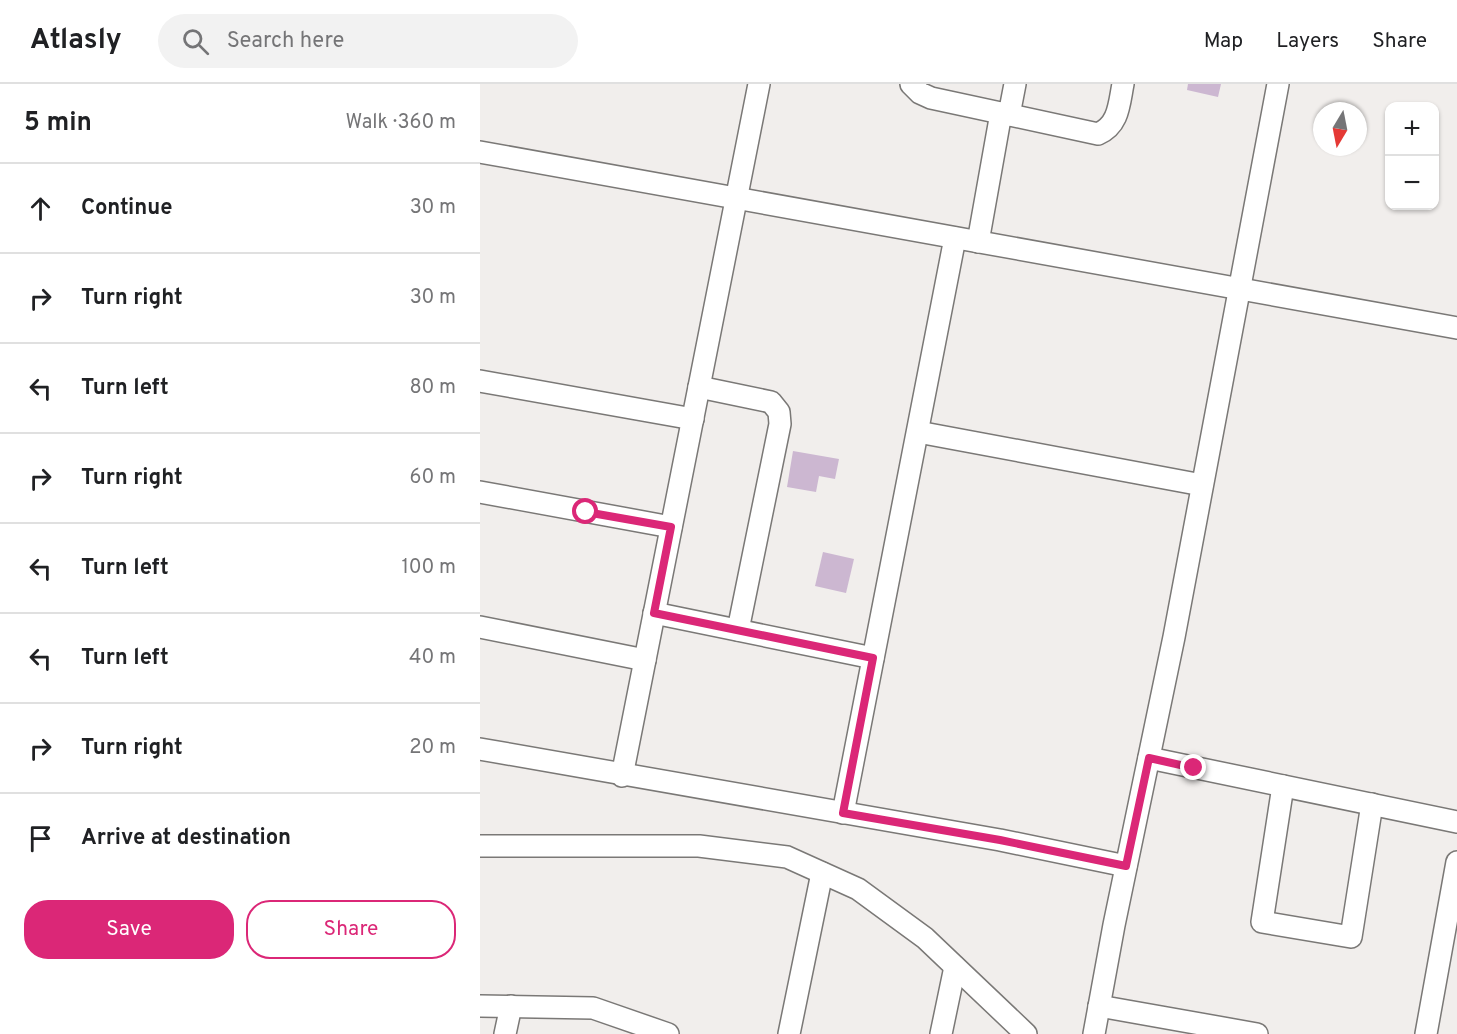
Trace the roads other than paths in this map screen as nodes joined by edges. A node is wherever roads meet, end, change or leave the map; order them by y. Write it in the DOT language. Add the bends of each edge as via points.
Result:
graph roads {
  1 [pos="759,84"];
  2 [pos="910,84"];
  3 [pos="1015,84"];
  4 [pos="1123,84"];
  5 [pos="1278,84"];
  6 [pos="1005,114"];
  7 [pos="480,152"];
  8 [pos="736,199"];
  9 [pos="955,238"];
  10 [pos="978,242"];
  11 [pos="1238,289"];
  12 [pos="1457,328"];
  13 [pos="480,381"];
  14 [pos="699,387"];
  15 [pos="693,419"];
  16 [pos="918,432"];
  17 [pos="1202,485"];
  18 [pos="480,492"];
  19 [pos="671,527"];
  20 [pos="654,613"];
  21 [pos="480,627"];
  22 [pos="738,630"];
  23 [pos="873,658"];
  24 [pos="645,660"];
  25 [pos="480,749"];
  26 [pos="1149,758"];
  27 [pos="622,776"];
  28 [pos="1283,786"];
  29 [pos="1372,804"];
  30 [pos="843,813"];
  31 [pos="1457,822"];
  32 [pos="480,846"];
  33 [pos="1457,862"];
  34 [pos="1126,866"];
  35 [pos="822,873"];
  36 [pos="955,967"];
  37 [pos="480,1006"];
  38 [pos="511,1006"];
  39 [pos="1099,1006"];
  40 [pos="655,1032"];
  41 [pos="505,1034"];
  42 [pos="789,1034"];
  43 [pos="941,1034"];
  44 [pos="1026,1034"];
  45 [pos="1094,1034"];
  46 [pos="1257,1034"];
  47 [pos="1426,1034"];
  1 -- 8 [label="street"];
  2 -- 6 [label="street" via="931,98"];
  3 -- 6 [label="street"];
  4 -- 6 [label="street" via="1116,119 1098,134"];
  5 -- 11 [label="street"];
  6 -- 10 [label="street"];
  7 -- 8 [label="street"];
  8 -- 9 [label="street"];
  8 -- 14 [label="street"];
  9 -- 10 [label="street"];
  9 -- 16 [label="street"];
  10 -- 11 [label="street"];
  11 -- 12 [label="street"];
  11 -- 17 [label="street"];
  13 -- 15 [label="street"];
  14 -- 15 [label="street"];
  14 -- 22 [label="street" via="771,402 779,412 780,424"];
  15 -- 19 [label="street"];
  16 -- 17 [label="street"];
  16 -- 23 [label="street"];
  17 -- 26 [label="street"];
  18 -- 19 [label="street"];
  19 -- 20 [label="street"];
  20 -- 22 [label="street"];
  20 -- 24 [label="street"];
  21 -- 24 [label="street"];
  22 -- 23 [label="street"];
  23 -- 30 [label="street"];
  24 -- 27 [label="street"];
  25 -- 27 [label="street"];
  26 -- 28 [label="street"];
  26 -- 34 [label="street"];
  27 -- 30 [label="street"];
  28 -- 29 [label="street"];
  28 -- 29 [label="street" via="1262,922 1351,937"];
  29 -- 31 [label="street"];
  30 -- 34 [label="street"];
  32 -- 35 [label="street" via="699,846 787,857"];
  33 -- 47 [label="street"];
  34 -- 39 [label="street"];
  35 -- 36 [label="street" via="858,889 925,938"];
  35 -- 42 [label="street"];
  36 -- 43 [label="street"];
  36 -- 44 [label="street"];
  37 -- 38 [label="street"];
  38 -- 40 [label="street" via="593,1008"];
  38 -- 41 [label="street"];
  39 -- 45 [label="street"];
  39 -- 46 [label="street"];
}
